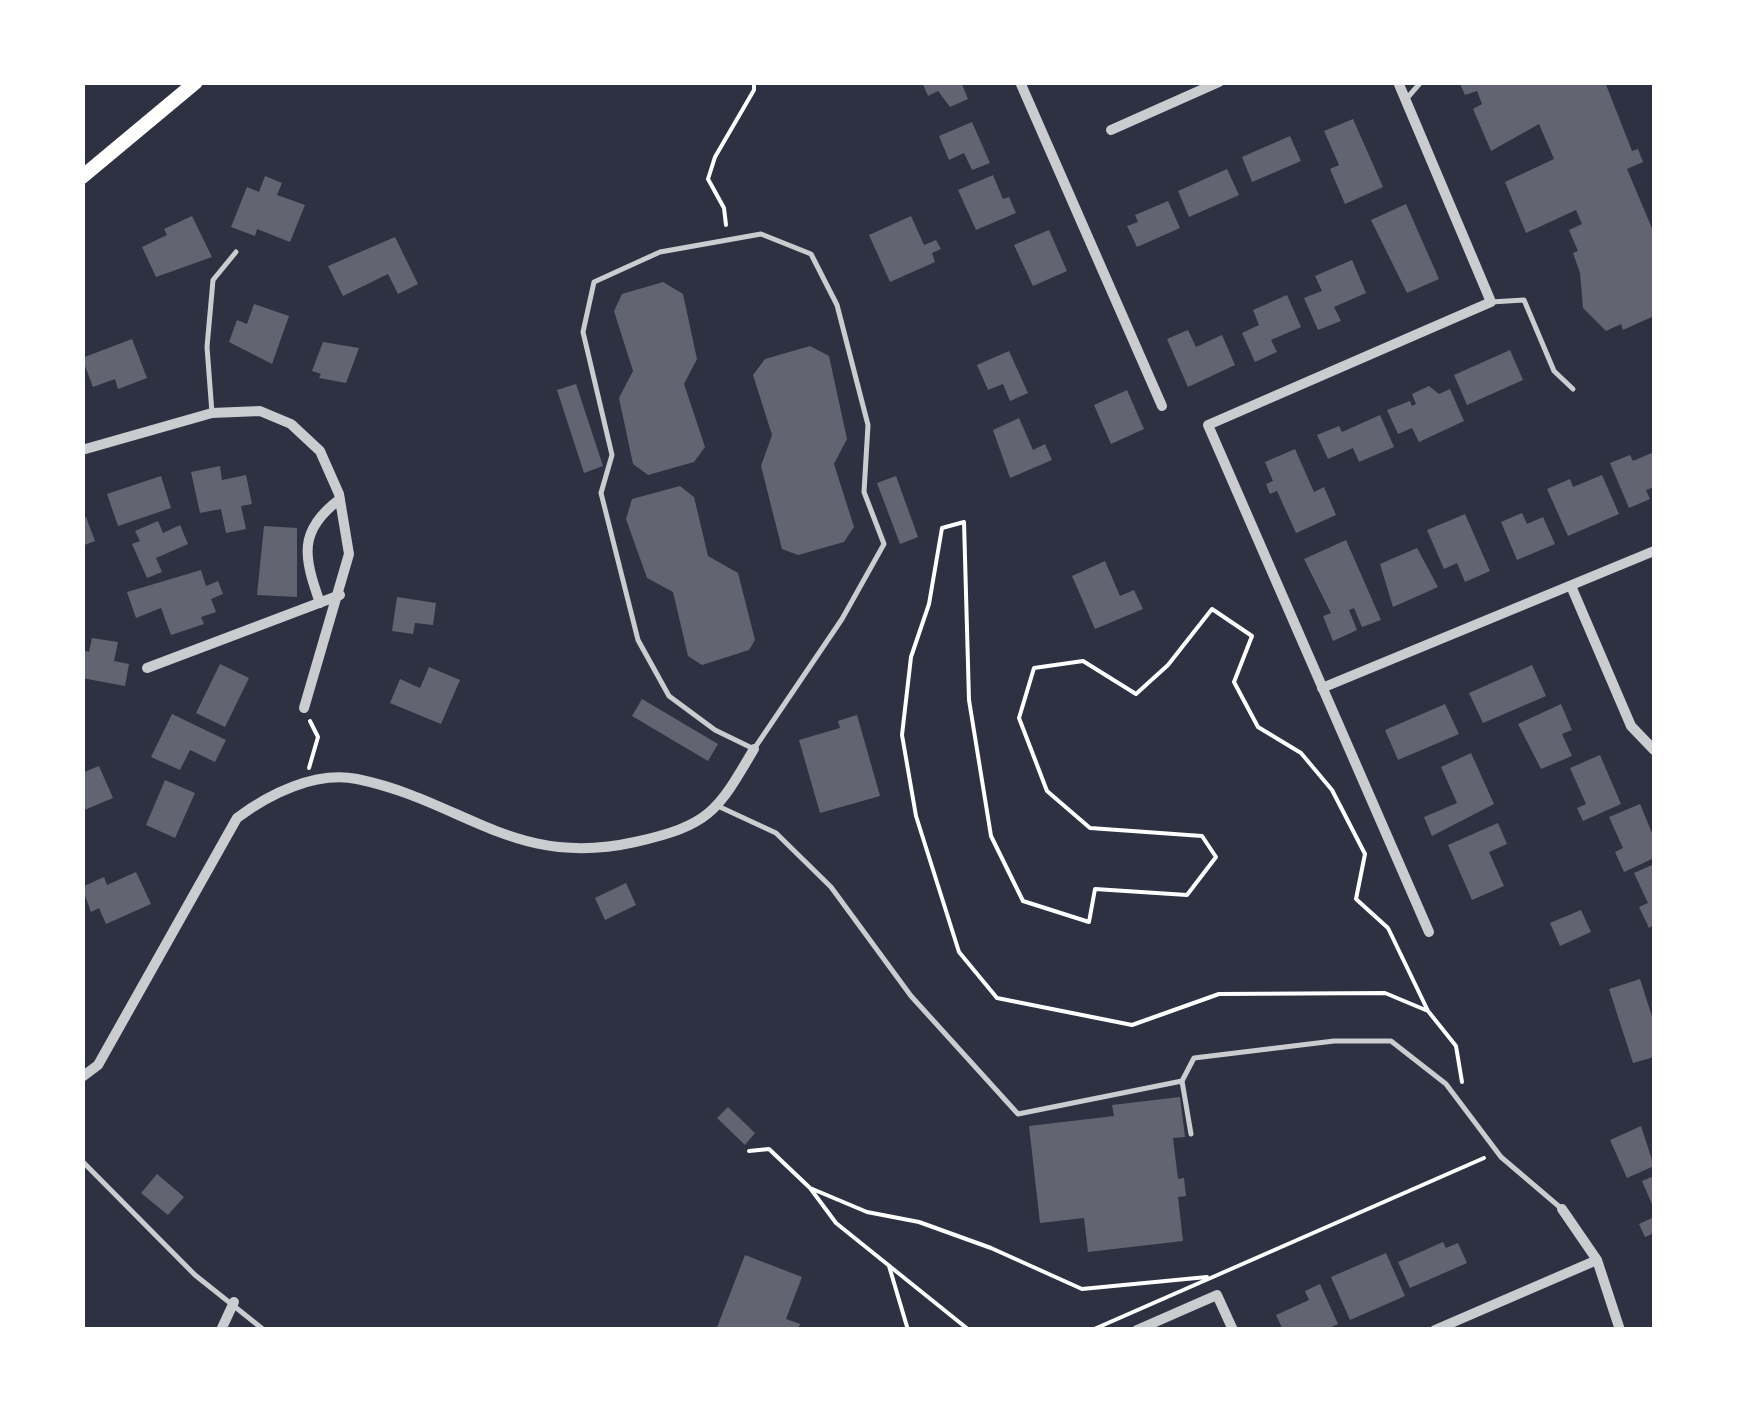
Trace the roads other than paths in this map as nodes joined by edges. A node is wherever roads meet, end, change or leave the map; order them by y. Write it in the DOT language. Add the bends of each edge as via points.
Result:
graph roads {
  1 [pos="196,82"];
  2 [pos="1020,82"];
  3 [pos="1219,82"];
  4 [pos="1398,82"];
  5 [pos="1421,82"];
  6 [pos="1406,100"];
  7 [pos="1111,130"];
  8 [pos="82,178"];
  9 [pos="236,252"];
  10 [pos="1490,302"];
  11 [pos="1573,389"];
  12 [pos="1162,406"];
  13 [pos="212,413"];
  14 [pos="82,450"];
  15 [pos="340,499"];
  16 [pos="1654,550"];
  17 [pos="1570,586"];
  18 [pos="340,595"];
  19 [pos="320,603"];
  20 [pos="147,668"];
  21 [pos="1322,688"];
  22 [pos="304,708"];
  23 [pos="754,749"];
  24 [pos="1654,750"];
  25 [pos="720,807"];
  26 [pos="1430,932"];
  27 [pos="82,1077"];
  28 [pos="1182,1081"];
  29 [pos="1192,1134"];
  30 [pos="82,1161"];
  31 [pos="1562,1208"];
  32 [pos="1597,1260"];
  33 [pos="234,1302"];
  34 [pos="221,1330"];
  35 [pos="264,1330"];
  36 [pos="1136,1330"];
  37 [pos="1233,1330"];
  38 [pos="1435,1330"];
  39 [pos="1620,1330"];
  1 -- 8 [label="main road"];
  2 -- 12 [label="street"];
  3 -- 7 [label="street"];
  4 -- 6 [label="street"];
  5 -- 6 [label="lane"];
  6 -- 10 [label="street"];
  9 -- 13 [label="lane" via="213,280 207,346"];
  10 -- 11 [label="lane" via="1524,300 1554,371"];
  10 -- 21 [label="street" via="1208,425"];
  13 -- 14 [label="street"];
  13 -- 15 [label="street" via="260,411 292,424 320,451"];
  15 -- 18 [label="street" via="349,554"];
  15 -- 19 [label="street" via="315,522 307,547"];
  16 -- 17 [label="street"];
  17 -- 21 [label="street"];
  17 -- 24 [label="street" via="1632,726"];
  18 -- 19 [label="street"];
  18 -- 22 [label="street"];
  19 -- 20 [label="street"];
  21 -- 26 [label="street"];
  23 -- 23 [label="lane" via="714,730 669,696 638,640 601,493 612,455 583,332 594,282 660,252 761,234 811,254 836,305 868,425 864,492 884,544"];
  23 -- 25 [label="street"];
  25 -- 27 [label="street" via="700,822 653,838 550,849 354,778 268,794 236,818 98,1064"];
  25 -- 28 [label="lane" via="776,833 831,887 911,996 1018,1114"];
  28 -- 29 [label="lane"];
  28 -- 31 [label="lane" via="1194,1058 1334,1040 1391,1041 1422,1062 1497,1152"];
  30 -- 33 [label="lane" via="195,1275"];
  31 -- 32 [label="street"];
  32 -- 38 [label="street"];
  32 -- 39 [label="street"];
  33 -- 34 [label="street"];
  33 -- 35 [label="lane"];
  36 -- 37 [label="street" via="1217,1295"];
}
